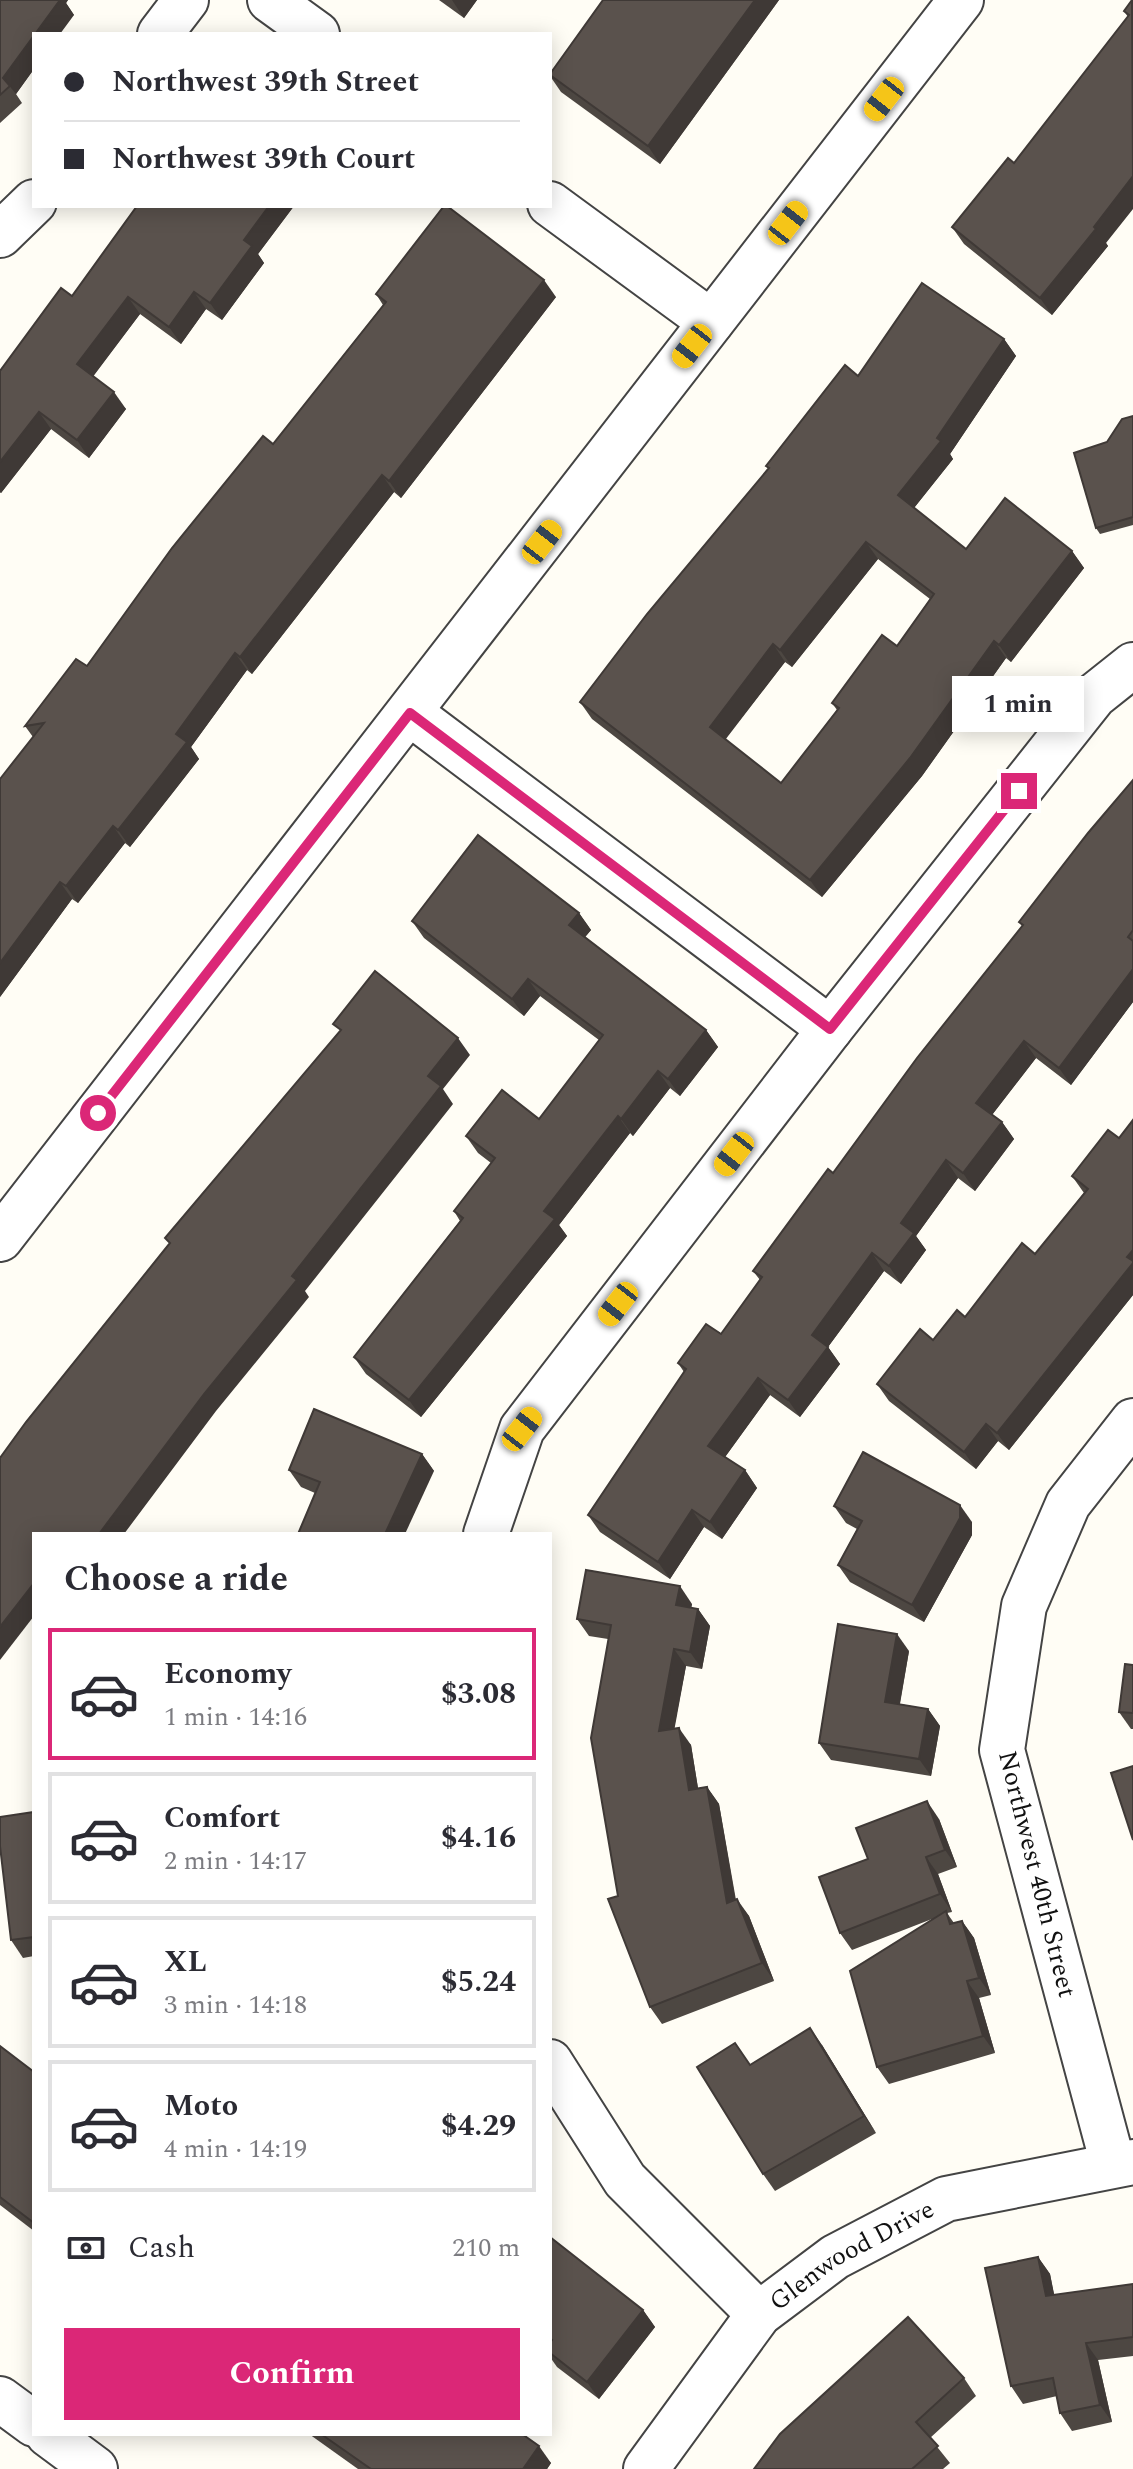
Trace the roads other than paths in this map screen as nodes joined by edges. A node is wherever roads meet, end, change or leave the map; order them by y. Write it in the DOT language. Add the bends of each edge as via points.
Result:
graph roads {
  1 [pos="186,0"];
  2 [pos="270,0"];
  3 [pos="961,0"];
  4 [pos="162,32"];
  5 [pos="314,32"];
  6 [pos="32,204"];
  7 [pos="552,205"];
  8 [pos="0,235"];
  9 [pos="711,322"];
  10 [pos="1133,665"];
  11 [pos="410,713"];
  12 [pos="830,1029"];
  13 [pos="0,1239"];
  14 [pos="1133,1421"];
  15 [pos="487,1532"];
  16 [pos="552,2065"];
  17 [pos="1123,2163"];
  18 [pos="759,2314"];
  19 [pos="0,2399"];
  20 [pos="32,2423"];
  21 [pos="51,2436"];
  22 [pos="95,2469"];
  23 [pos="646,2469"];
  1 -- 4 [label="street"];
  2 -- 5 [label="street"];
  3 -- 9 [label="street"];
  6 -- 8 [label="street"];
  7 -- 9 [label="street"];
  9 -- 11 [label="street"];
  10 -- 12 [label="street" via="1094,696"];
  11 -- 12 [label="street"];
  11 -- 13 [label="street"];
  12 -- 15 [label="street" via="522,1429"];
  14 -- 17 [label="street, Northwest 40th Street" via="1068,1504 1024,1606 1002,1750"];
  16 -- 18 [label="street" via="625,2180"];
  17 -- 18 [label="street, Glenwood Drive" via="946,2199 835,2257"];
  18 -- 23 [label="street, Glenwood Drive"];
  19 -- 20 [label="street"];
  21 -- 22 [label="street"];
}
